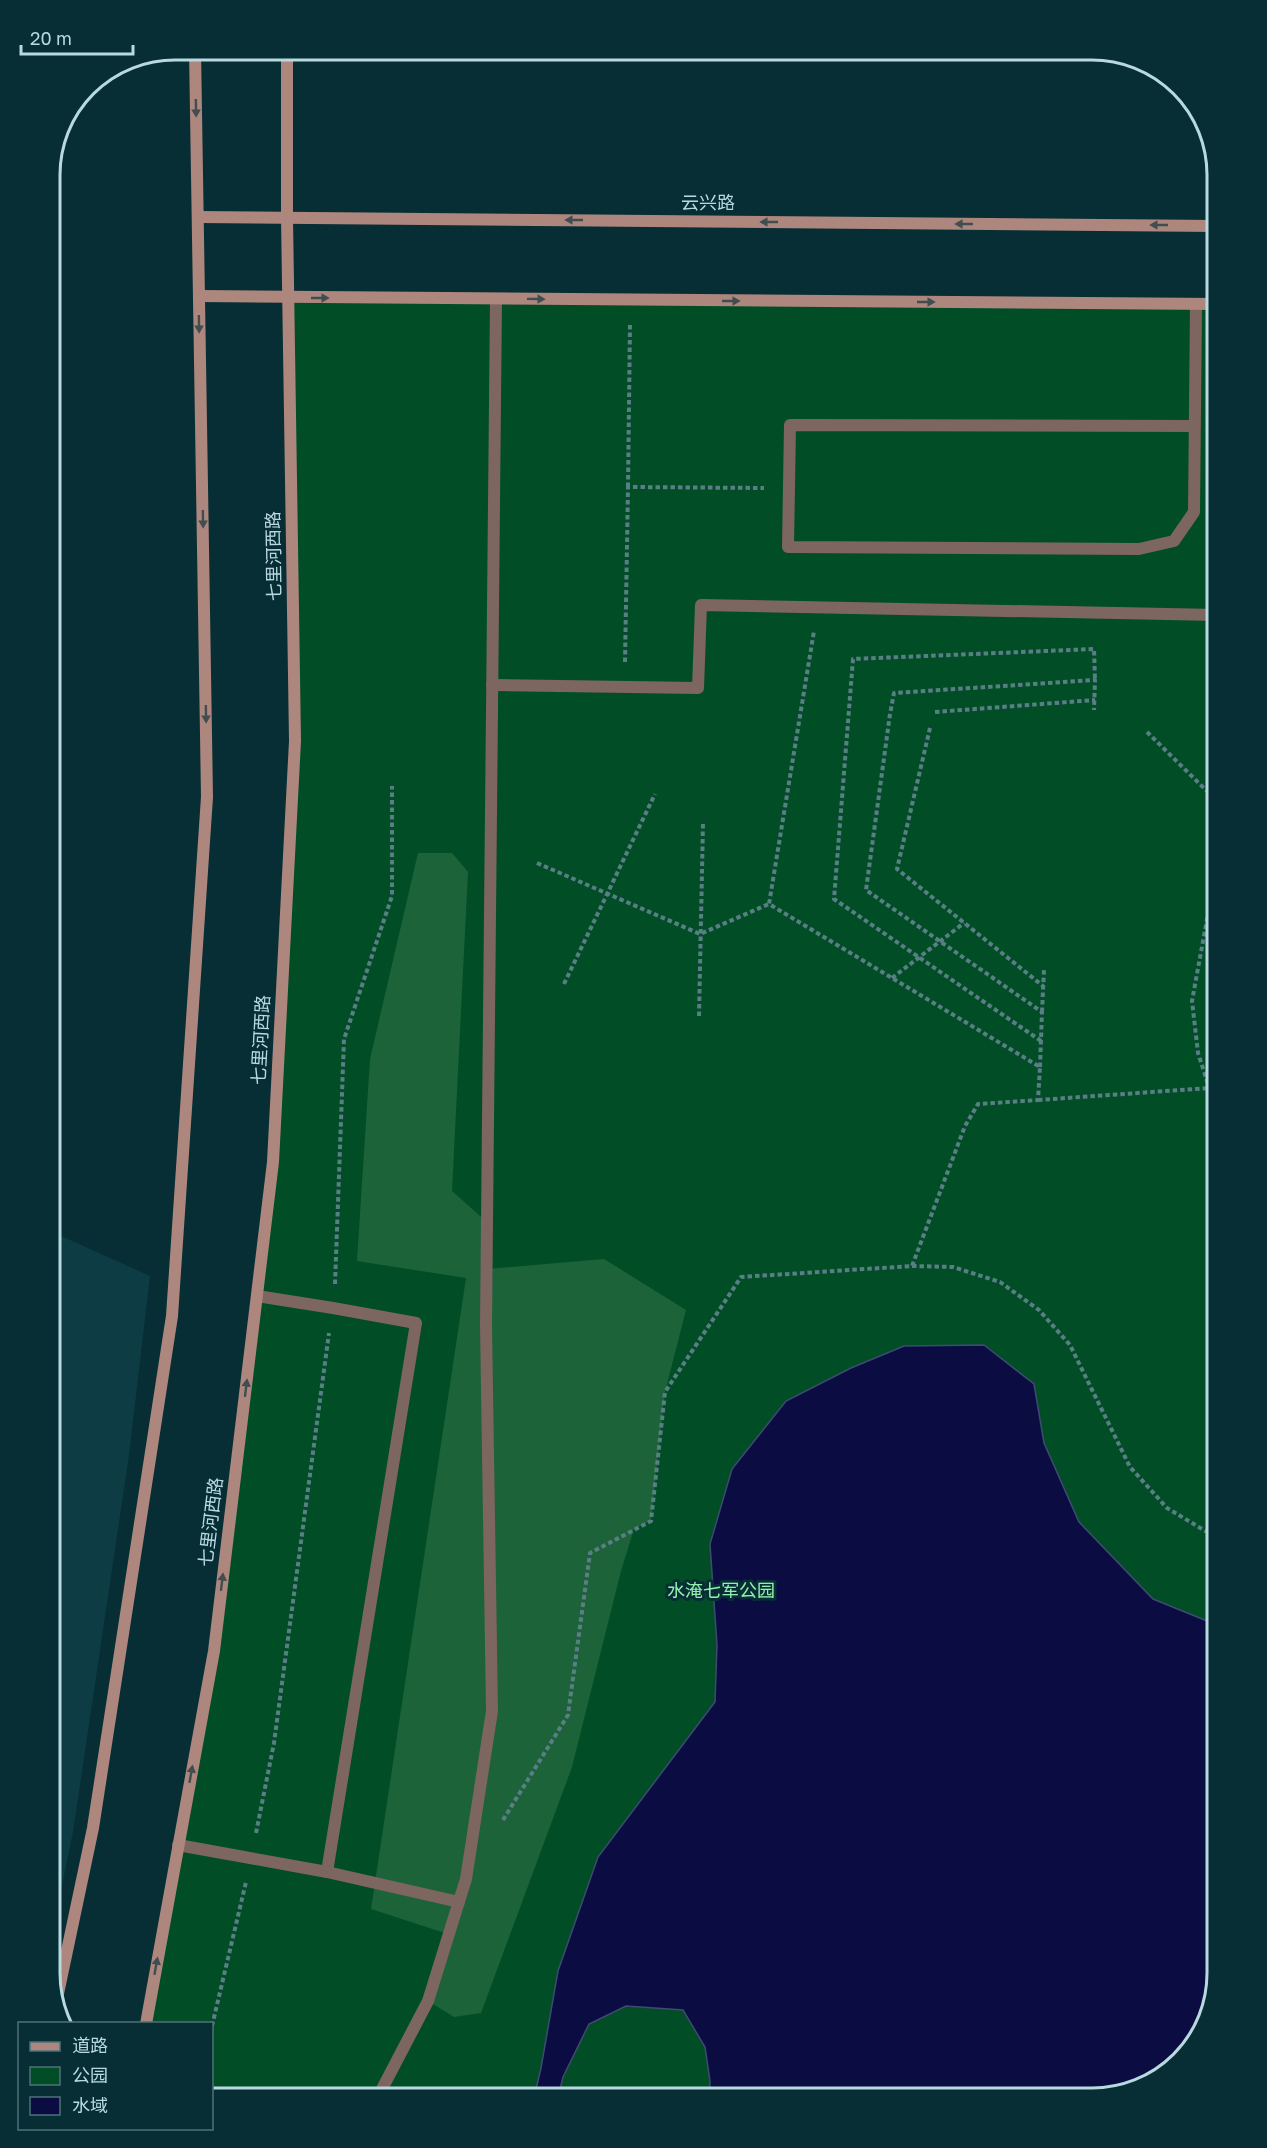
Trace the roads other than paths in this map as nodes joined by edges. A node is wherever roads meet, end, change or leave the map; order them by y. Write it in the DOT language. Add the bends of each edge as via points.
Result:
graph roads {
  1 [pos="195,60"];
  2 [pos="287,60"];
  3 [pos="198,218"];
  4 [pos="287,218"];
  5 [pos="1207,226"];
  6 [pos="199,296"];
  7 [pos="288,298"];
  8 [pos="496,299"];
  9 [pos="1196,304"];
  10 [pos="1207,304"];
  11 [pos="1195,426"];
  12 [pos="1207,615"];
  13 [pos="492,685"];
  14 [pos="257,1296"];
  15 [pos="178,1845"];
  16 [pos="327,1872"];
  17 [pos="459,1902"];
  18 [pos="61,1981"];
  19 [pos="146,2022"];
  20 [pos="383,2088"];
  1 -- 3 [label="street, one-way"];
  2 -- 4 [label="street, 七里河西路"];
  3 -- 4 [label="street, 云兴路"];
  3 -- 6 [label="street"];
  5 -- 4 [label="street, 云兴路, one-way"];
  4 -- 7 [label="street, 七里河西路"];
  6 -- 7 [label="street"];
  6 -- 18 [label="street, one-way" via="207,796 172,1316 93,1828"];
  7 -- 8 [label="street, one-way"];
  7 -- 14 [label="street, 七里河西路" via="295,741 273,1162"];
  8 -- 9 [label="street, one-way"];
  8 -- 13 [label="lane"];
  9 -- 10 [label="street"];
  9 -- 11 [label="lane"];
  11 -- 11 [label="lane" via="1194,512 1174,541 1139,549 788,547 790,425"];
  12 -- 13 [label="lane" via="701,605 698,688"];
  13 -- 17 [label="lane" via="486,1325 492,1711"];
  15 -- 14 [label="street, 七里河西路, one-way" via="214,1651"];
  14 -- 16 [label="lane" via="416,1323"];
  15 -- 16 [label="lane"];
  19 -- 15 [label="street, 七里河西路, one-way"];
  16 -- 17 [label="lane"];
  17 -- 20 [label="lane" via="428,2001"];
}
